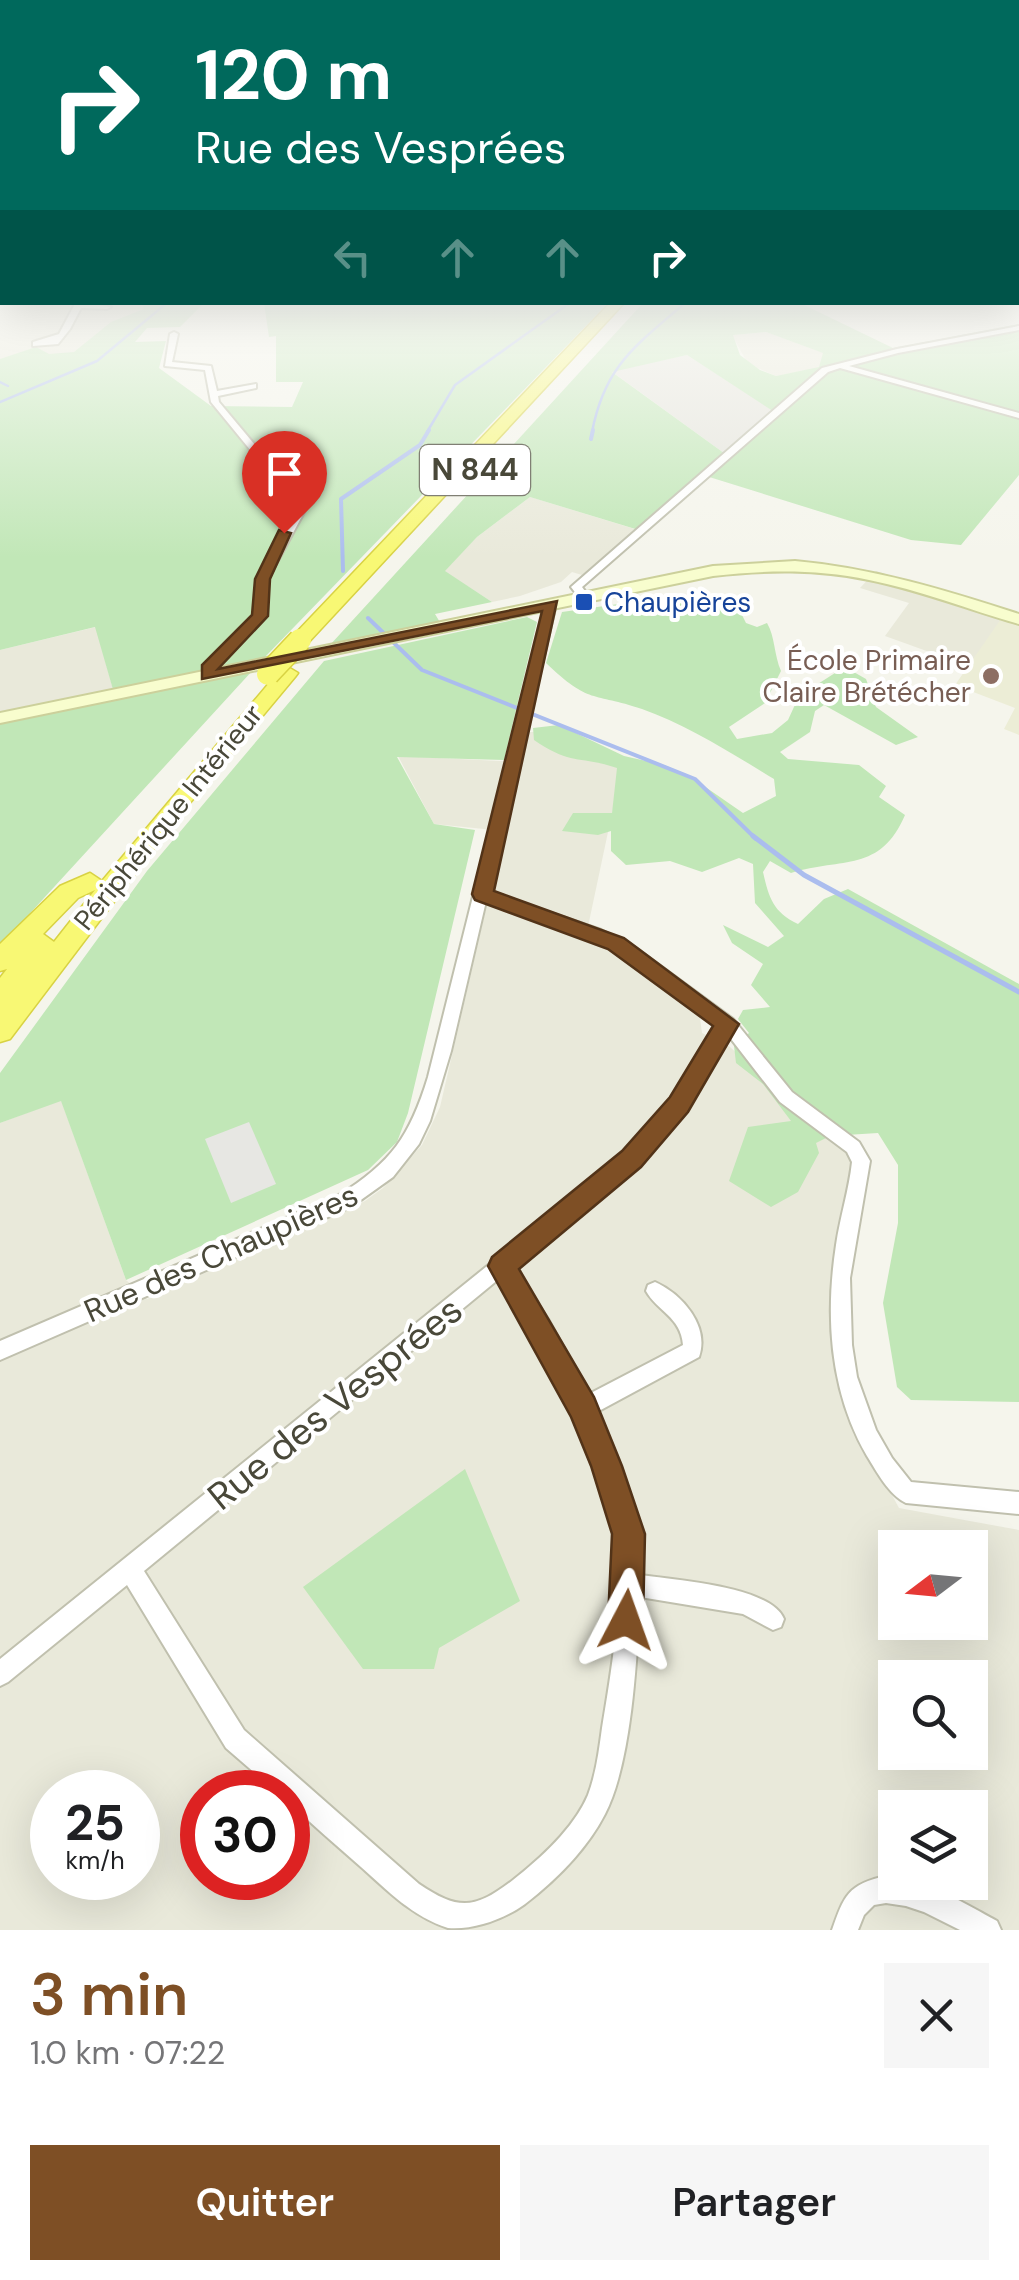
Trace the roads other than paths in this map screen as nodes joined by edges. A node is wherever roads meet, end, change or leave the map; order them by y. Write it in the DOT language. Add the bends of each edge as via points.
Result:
graph roads {
  1 [pos="210,378"];
  2 [pos="549,378"];
  3 [pos="559,378"];
  4 [pos="821,378"];
  5 [pos="883,378"];
  6 [pos="253,386"];
  7 [pos="214,394"];
  8 [pos="1019,416"];
  9 [pos="585,598"];
  10 [pos="552,604"];
  11 [pos="1019,619"];
  12 [pos="310,639"];
  13 [pos="278,673"];
  14 [pos="208,676"];
  15 [pos="0,718"];
  16 [pos="90,882"];
  17 [pos="483,894"];
  18 [pos="0,961"];
  19 [pos="0,998"];
  20 [pos="727,1024"];
  21 [pos="0,1031"];
  22 [pos="502,1266"];
  23 [pos="655,1290"];
  24 [pos="0,1351"];
  25 [pos="584,1408"];
  26 [pos="1019,1503"];
  27 [pos="131,1570"];
  28 [pos="630,1584"];
  29 [pos="773,1619"];
  30 [pos="0,1674"];
  31 [pos="845,1930"];
  32 [pos="988,1930"];
  1 -- 7 [label="street"];
  2 -- 12 [label="highway, N 844"];
  3 -- 12 [label="highway, N 844"];
  4 -- 9 [label="street" via="576,587"];
  5 -- 8 [label="street"];
  6 -- 7 [label="street"];
  7 -- 14 [label="street" via="302,507 262,579 260,616 208,668"];
  9 -- 10 [label="street"];
  9 -- 11 [label="street" via="743,566 816,564 870,573"];
  10 -- 14 [label="street"];
  10 -- 17 [label="street, Rue des Chaupières"];
  12 -- 13 [label="highway, N 844, bridge"];
  13 -- 16 [label="highway, N 844"];
  13 -- 21 [label="highway, Périphérique Intérieur / N 844"];
  14 -- 15 [label="street"];
  16 -- 18 [label="highway" via="70,892"];
  16 -- 19 [label="highway, N 844"];
  17 -- 20 [label="street" via="616,943"];
  17 -- 24 [label="street, Rue des Chaupières" via="427,1112 394,1167 345,1201"];
  20 -- 22 [label="street, Rue des Vesprées" via="679,1104 632,1159"];
  20 -- 26 [label="street" via="786,1097 858,1153 842,1277 844,1366 871,1444 906,1492"];
  22 -- 25 [label="street"];
  22 -- 27 [label="street, Rue des Vesprées"];
  23 -- 25 [label="street" via="676,1306 694,1338 692,1350"];
  25 -- 28 [label="street" via="629,1534"];
  27 -- 28 [label="street" via="235,1739 410,1893 438,1912 469,1918 507,1903 577,1835 598,1803 609,1765"];
  27 -- 30 [label="street, Rue des Vesprées"];
  28 -- 29 [label="street" via="746,1603"];
  31 -- 32 [label="street" via="858,1900 894,1886"];
}
